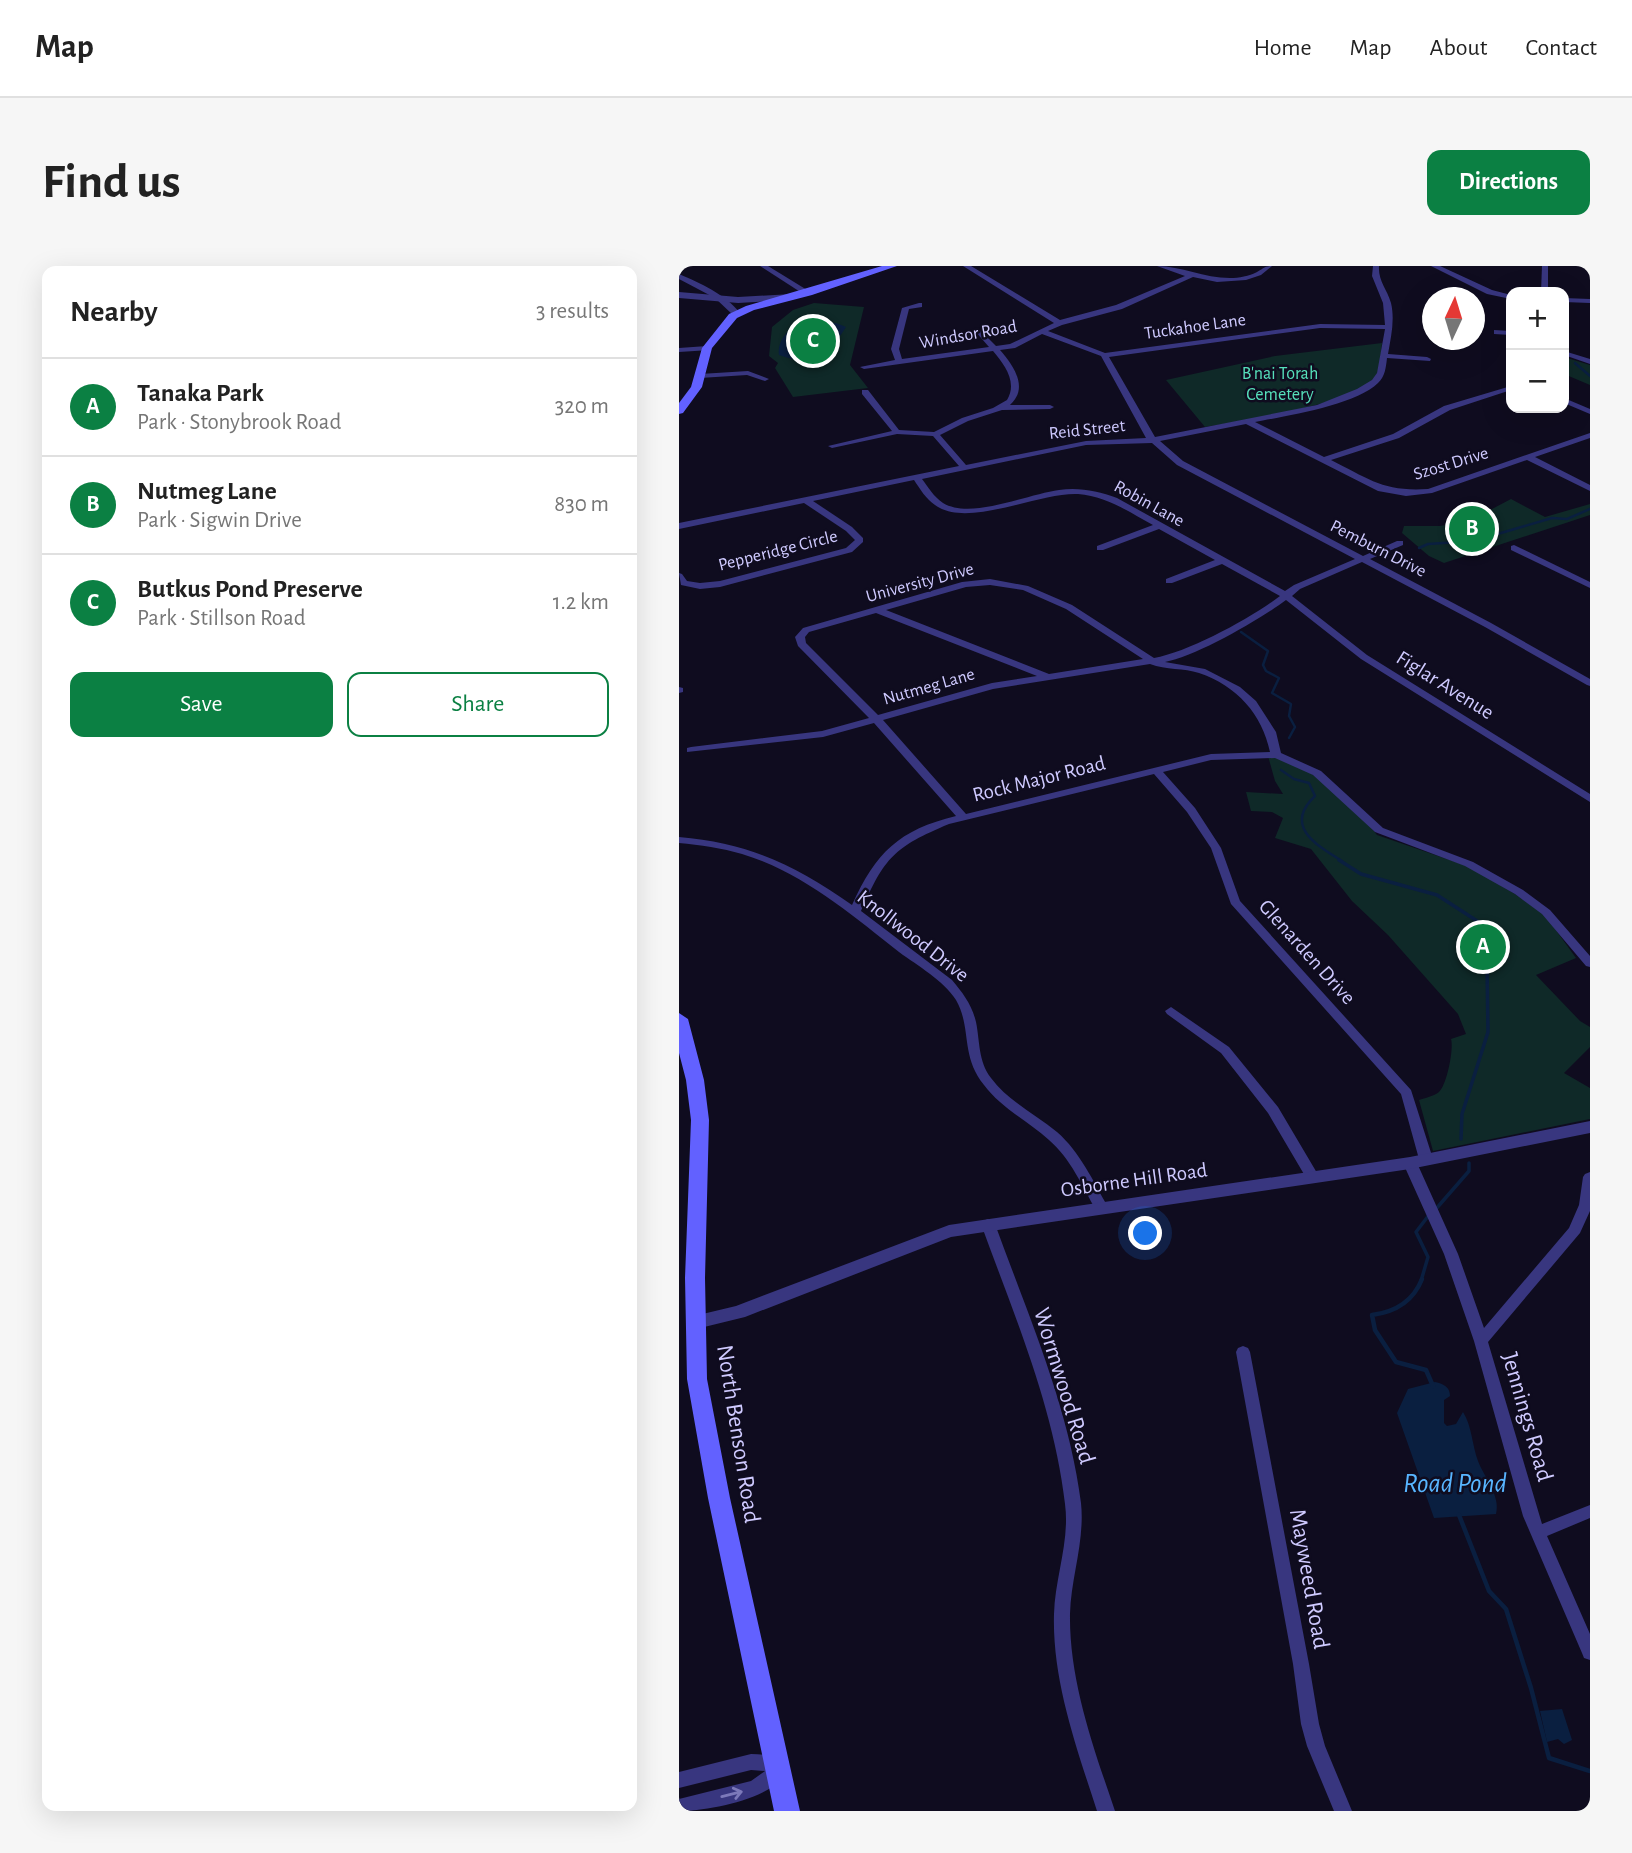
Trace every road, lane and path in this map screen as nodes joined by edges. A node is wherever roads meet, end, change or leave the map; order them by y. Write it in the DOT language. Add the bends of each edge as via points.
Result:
graph roads {
  1 [pos="763,266"];
  2 [pos="892,266"];
  3 [pos="966,266"];
  4 [pos="1160,266"];
  5 [pos="1269,266"];
  6 [pos="1377,266"];
  7 [pos="1434,266"];
  8 [pos="1545,266"];
  9 [pos="679,276"];
  10 [pos="1190,276"];
  11 [pos="1545,287"];
  12 [pos="808,293"];
  13 [pos="679,295"];
  14 [pos="797,296"];
  15 [pos="1506,296"];
  16 [pos="718,298"];
  17 [pos="1569,300"];
  18 [pos="1590,301"];
  19 [pos="919,305"];
  20 [pos="736,313"];
  21 [pos="1059,323"];
  22 [pos="1389,327"];
  23 [pos="979,331"];
  24 [pos="1041,331"];
  25 [pos="1497,332"];
  26 [pos="1506,333"];
  27 [pos="708,348"];
  28 [pos="994,349"];
  29 [pos="679,350"];
  30 [pos="1104,355"];
  31 [pos="1569,355"];
  32 [pos="1385,356"];
  33 [pos="1427,359"];
  34 [pos="899,362"];
  35 [pos="1590,362"];
  36 [pos="865,367"];
  37 [pos="700,376"];
  38 [pos="765,379"];
  39 [pos="1506,390"];
  40 [pos="865,392"];
  41 [pos="1569,402"];
  42 [pos="1050,407"];
  43 [pos="1003,408"];
  44 [pos="679,411"];
  45 [pos="1590,412"];
  46 [pos="1246,421"];
  47 [pos="897,432"];
  48 [pos="935,434"];
  49 [pos="1590,435"];
  50 [pos="1154,440"];
  51 [pos="832,446"];
  52 [pos="1528,457"];
  53 [pos="1324,460"];
  54 [pos="964,467"];
  55 [pos="916,477"];
  56 [pos="1590,488"];
  57 [pos="806,500"];
  58 [pos="679,526"];
  59 [pos="1158,526"];
  60 [pos="1400,543"];
  61 [pos="1100,548"];
  62 [pos="1514,548"];
  63 [pos="1361,558"];
  64 [pos="1221,561"];
  65 [pos="679,576"];
  66 [pos="1169,581"];
  67 [pos="1590,585"];
  68 [pos="1285,595"];
  69 [pos="879,610"];
  70 [pos="1155,663"];
  71 [pos="1048,677"];
  72 [pos="1590,682"];
  73 [pos="876,719"];
  74 [pos="691,750"];
  75 [pos="1276,755"];
  76 [pos="1156,770"];
  77 [pos="1590,799"];
  78 [pos="963,817"];
  79 [pos="679,840"];
  80 [pos="854,913"];
  81 [pos="1590,963"];
  82 [pos="1171,1011"];
  83 [pos="679,1019"];
  84 [pos="1590,1127"];
  85 [pos="1418,1161"];
  86 [pos="1590,1177"];
  87 [pos="1313,1178"];
  88 [pos="1101,1207"];
  89 [pos="988,1224"];
  90 [pos="696,1322"];
  91 [pos="1481,1341"];
  92 [pos="1244,1352"];
  93 [pos="1590,1511"];
  94 [pos="1538,1533"];
  95 [pos="1590,1653"];
  96 [pos="779,1770"];
  97 [pos="679,1780"];
  98 [pos="679,1807"];
  99 [pos="787,1811"];
  100 [pos="1106,1811"];
  101 [pos="1343,1811"];
  1 -- 12 [label="street"];
  2 -- 12 [label="main road"];
  3 -- 21 [label="street"];
  4 -- 10 [label="street"];
  5 -- 10 [label="street" via="1243,278"];
  6 -- 22 [label="street, Reid Street" via="1375,276 1387,303"];
  7 -- 15 [label="street"];
  8 -- 11 [label="street"];
  9 -- 16 [label="street"];
  10 -- 21 [label="street, Windsor Road" via="1119,307"];
  12 -- 14 [label="main road"];
  13 -- 16 [label="street"];
  14 -- 16 [label="street"];
  14 -- 20 [label="main road"];
  16 -- 20 [label="street"];
  17 -- 18 [label="street"];
  19 -- 34 [label="street" via="906,308 895,349"];
  20 -- 27 [label="main road"];
  21 -- 24 [label="street, Windsor Road"];
  22 -- 30 [label="street, Tuckahoe Lane" via="1319,326"];
  22 -- 32 [label="street, Reid Street"];
  23 -- 28 [label="street"];
  24 -- 28 [label="street, Windsor Road" via="1021,344"];
  24 -- 30 [label="street"];
  25 -- 26 [label="street"];
  27 -- 29 [label="street"];
  27 -- 37 [label="main road"];
  28 -- 34 [label="street, Windsor Road"];
  28 -- 43 [label="street" via="1013,375 1012,397"];
  30 -- 50 [label="street"];
  31 -- 35 [label="street"];
  32 -- 33 [label="street"];
  32 -- 46 [label="street, Reid Street" via="1379,378 1355,394 1319,407"];
  34 -- 36 [label="street, Windsor Road"];
  37 -- 38 [label="street" via="752,373"];
  37 -- 44 [label="main road"];
  39 -- 53 [label="street" via="1447,408 1396,436"];
  40 -- 47 [label="street"];
  41 -- 45 [label="street"];
  42 -- 43 [label="street"];
  43 -- 48 [label="street"];
  46 -- 50 [label="street, Reid Street"];
  46 -- 53 [label="street, Szost Drive"];
  47 -- 48 [label="street"];
  47 -- 51 [label="street"];
  48 -- 54 [label="street"];
  49 -- 52 [label="street, Szost Drive"];
  50 -- 54 [label="street, Reid Street" via="1086,443"];
  50 -- 63 [label="street, Pemburn Drive" via="1188,468"];
  52 -- 53 [label="street, Szost Drive" via="1419,493 1381,489"];
  52 -- 56 [label="street"];
  54 -- 55 [label="street, Reid Street"];
  55 -- 57 [label="street, Reid Street"];
  55 -- 59 [label="street, Robin Lane" via="939,504 949,508 969,510 1058,492 1087,492 1114,500"];
  57 -- 58 [label="street, Reid Street"];
  57 -- 65 [label="street, Pepperidge Circle" via="860,540 849,550 720,584 699,586 684,583"];
  59 -- 61 [label="street"];
  59 -- 64 [label="street, Robin Lane"];
  60 -- 63 [label="street, Nutmeg Lane"];
  62 -- 67 [label="street"];
  63 -- 68 [label="street, Nutmeg Lane"];
  63 -- 72 [label="street, Pemburn Drive"];
  64 -- 66 [label="street"];
  64 -- 68 [label="street, Robin Lane"];
  68 -- 70 [label="street, Nutmeg Lane" via="1202,645"];
  68 -- 77 [label="street, Figlar Avenue" via="1364,657"];
  69 -- 70 [label="street, University Drive" via="965,584 1013,584 1069,607"];
  69 -- 71 [label="street"];
  69 -- 73 [label="street, University Drive" via="813,627 802,634 801,644"];
  70 -- 71 [label="street, Nutmeg Lane"];
  70 -- 75 [label="street" via="1202,671 1237,690 1271,732"];
  71 -- 73 [label="street, Nutmeg Lane" via="980,689"];
  73 -- 74 [label="street, Nutmeg Lane" via="823,734"];
  73 -- 78 [label="street"];
  75 -- 76 [label="street, Rock Major Road" via="1210,757"];
  75 -- 81 [label="street" via="1317,773 1379,830 1469,864 1519,892 1546,912"];
  76 -- 78 [label="street, Rock Major Road"];
  76 -- 85 [label="street, Glenarden Drive" via="1216,848 1235,902 1407,1093"];
  78 -- 80 [label="street, Rock Major Road" via="915,834 887,852 874,867"];
  79 -- 80 [label="street, Knollwood Drive" via="762,857"];
  80 -- 88 [label="street, Knollwood Drive" via="962,996 971,1020 974,1055 986,1081 1055,1137 1077,1164"];
  82 -- 87 [label="street" via="1225,1050 1273,1110"];
  83 -- 90 [label="main road, North Benson Road" via="700,1112"];
  84 -- 85 [label="street, Osborne Hill Road"];
  85 -- 87 [label="street, Osborne Hill Road"];
  85 -- 91 [label="street, Glenarden Drive"];
  86 -- 91 [label="street, Jennings Road" via="1586,1205 1575,1230"];
  87 -- 88 [label="street, Osborne Hill Road"];
  88 -- 89 [label="street, Osborne Hill Road"];
  89 -- 90 [label="street, Osborne Hill Road" via="934,1236 739,1312"];
  89 -- 100 [label="street, Wormwood Road" via="1067,1459 1074,1519 1063,1639 1073,1694"];
  90 -- 96 [label="main road, North Benson Road" via="701,1402"];
  91 -- 94 [label="street, Jennings Road"];
  92 -- 101 [label="street, Mayweed Road" via="1310,1724"];
  93 -- 94 [label="street"];
  94 -- 95 [label="street, Jennings Road"];
  96 -- 97 [label="street" via="766,1762 751,1762"];
  98 -- 96 [label="street, one-way" via="755,1788"];
  96 -- 99 [label="main road, North Benson Road"];
}
